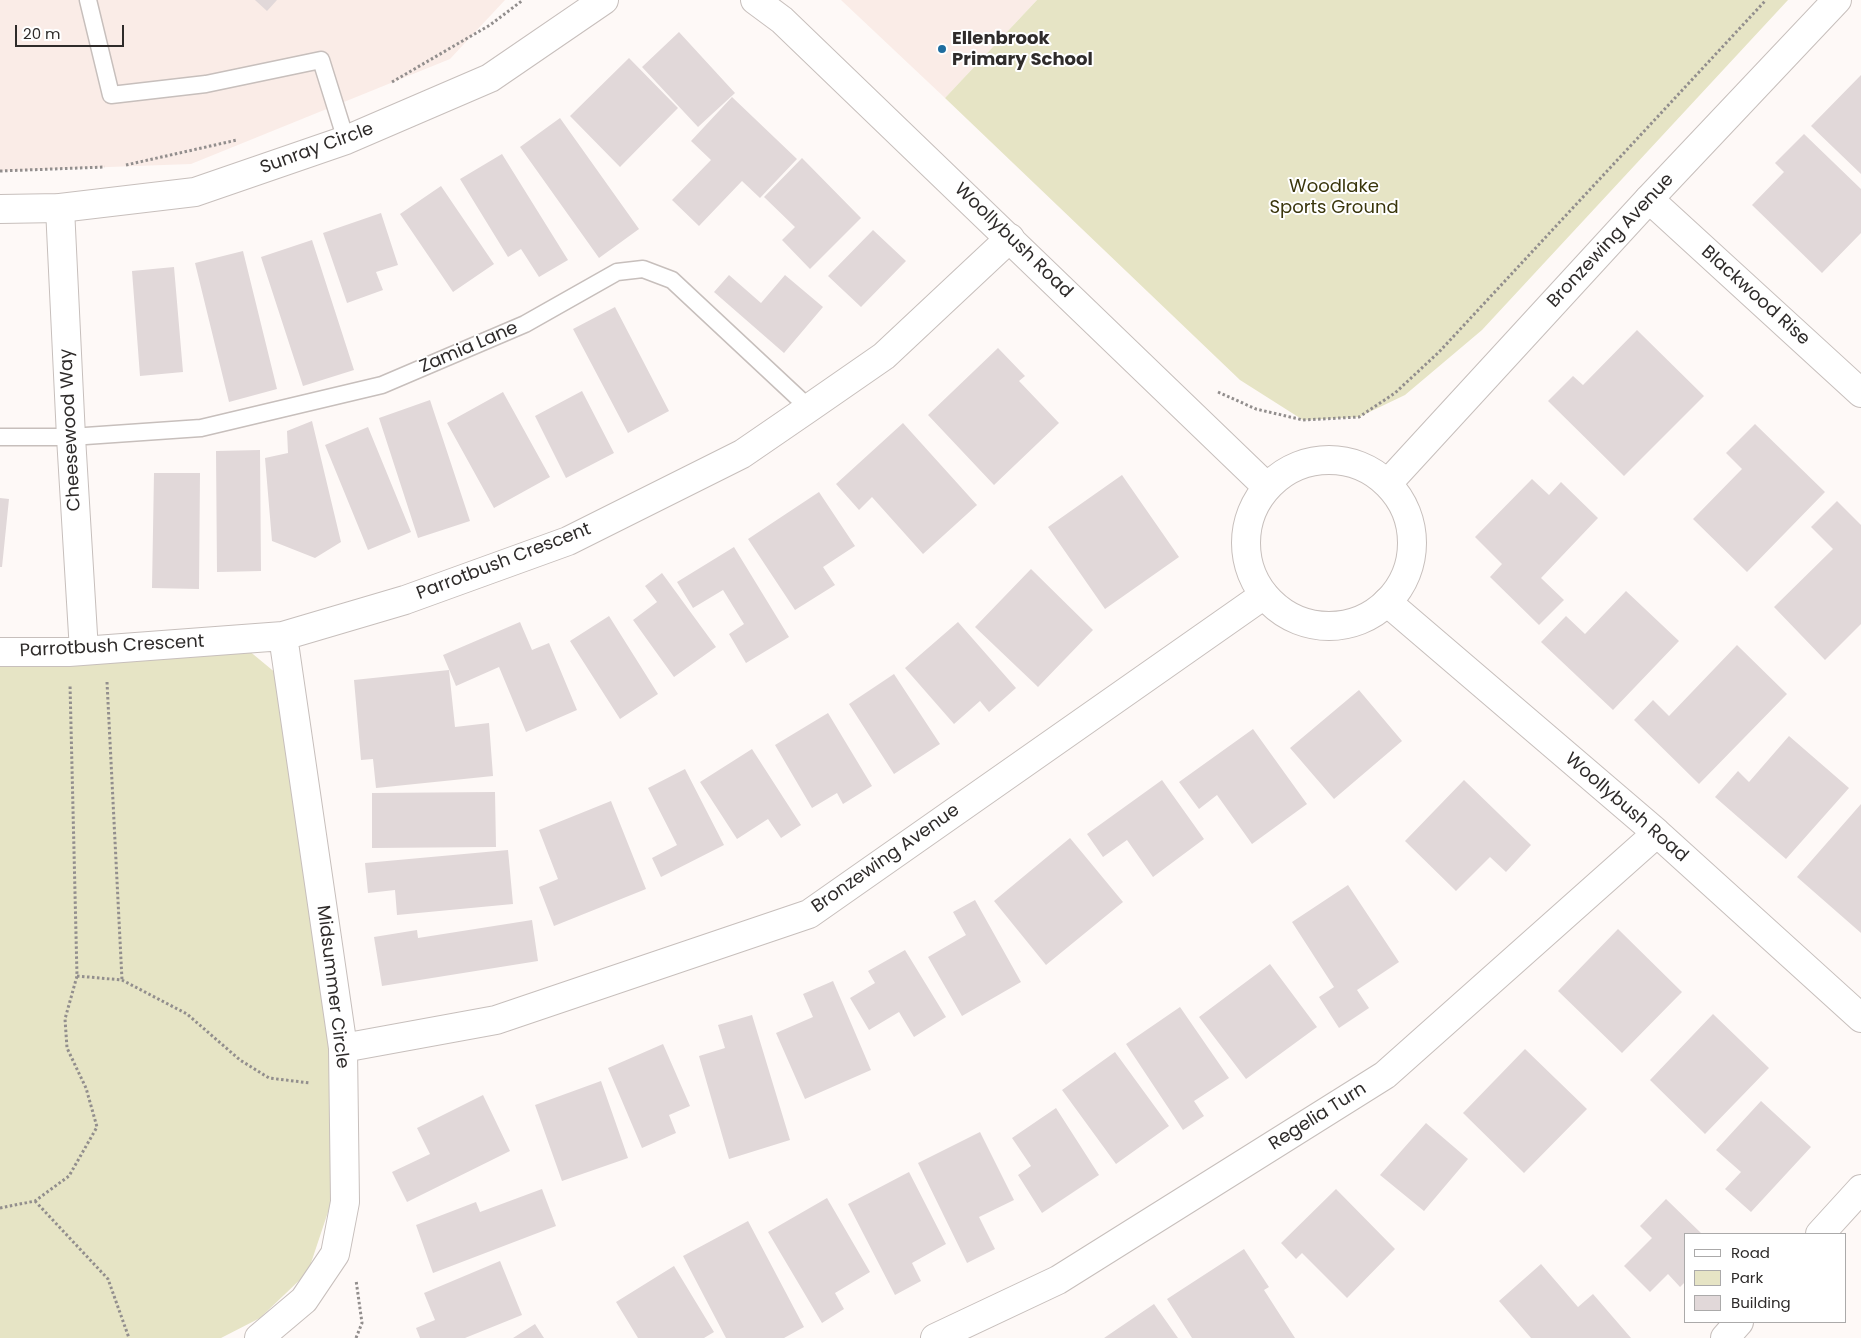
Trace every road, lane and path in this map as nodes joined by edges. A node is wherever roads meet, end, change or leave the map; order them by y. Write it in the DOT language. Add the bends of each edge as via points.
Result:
graph roads {
  1 [pos="88,0"];
  2 [pos="523,0"];
  3 [pos="604,0"];
  4 [pos="755,0"];
  5 [pos="1766,0"];
  6 [pos="1837,0"];
  7 [pos="386,86"];
  8 [pos="244,139"];
  9 [pos="346,140"];
  10 [pos="107,167"];
  11 [pos="117,167"];
  12 [pos="0,171"];
  13 [pos="1649,199"];
  14 [pos="60,208"];
  15 [pos="0,209"];
  16 [pos="1010,238"];
  17 [pos="1213,389"];
  18 [pos="1861,393"];
  19 [pos="808,408"];
  20 [pos="0,437"];
  21 [pos="70,437"];
  22 [pos="1388,483"];
  23 [pos="1267,488"];
  24 [pos="1264,595"];
  25 [pos="1387,602"];
  26 [pos="283,636"];
  27 [pos="86,651"];
  28 [pos="0,652"];
  29 [pos="1657,833"];
  30 [pos="77,976"];
  31 [pos="122,980"];
  32 [pos="1861,1018"];
  33 [pos="342,1048"];
  34 [pos="343,1088"];
  35 [pos="1861,1189"];
  36 [pos="34,1201"];
  37 [pos="0,1208"];
  38 [pos="1821,1233"];
  39 [pos="335,1254"];
  40 [pos="1738,1323"];
  41 [pos="129,1338"];
  42 [pos="259,1338"];
  43 [pos="356,1338"];
  44 [pos="935,1338"];
  45 [pos="1724,1338"];
  1 -- 9 [label="lane" via="111,94 206,84 321,60"];
  2 -- 7 [label="path" via="490,25"];
  3 -- 9 [label="street, Sunray Circle" via="490,78"];
  4 -- 16 [label="street, Woollybush Road" via="782,20"];
  5 -- 17 [label="path" via="1439,352 1395,393 1359,416 1303,420 1256,409"];
  6 -- 13 [label="street, Bronzewing Avenue"];
  8 -- 11 [label="path"];
  9 -- 14 [label="street, Sunray Circle" via="195,192"];
  10 -- 12 [label="path"];
  13 -- 18 [label="street, Blackwood Rise"];
  13 -- 22 [label="street, Bronzewing Avenue"];
  14 -- 15 [label="street, Sunray Circle"];
  14 -- 21 [label="street, Cheesewood Way"];
  16 -- 19 [label="street, Parrotbush Crescent" via="884,356"];
  16 -- 23 [label="street, Woollybush Road"];
  19 -- 21 [label="lane, Zamia Lane" via="672,280 643,269 618,272 525,324 382,385 201,428"];
  19 -- 26 [label="street, Parrotbush Crescent" via="742,454 568,541 405,600"];
  20 -- 21 [label="lane, Zamia Lane"];
  21 -- 27 [label="street, Cheesewood Way"];
  22 -- 23 [label="street" via="1366,468 1340,460 1313,461 1288,470"];
  22 -- 25 [label="street" via="1404,504 1412,530 1411,556 1403,581"];
  23 -- 24 [label="street" via="1254,507 1247,529 1252,575"];
  24 -- 25 [label="street" via="1285,613 1310,624 1338,626 1365,618"];
  24 -- 33 [label="street, Bronzewing Avenue" via="809,914 496,1020"];
  25 -- 29 [label="street, Woollybush Road"];
  26 -- 27 [label="street, Parrotbush Crescent"];
  26 -- 33 [label="street, Midsummer Circle"];
  27 -- 28 [label="street, Parrotbush Crescent"];
  27 -- 30 [label="path"];
  27 -- 31 [label="path"];
  29 -- 32 [label="street, Woollybush Road"];
  29 -- 44 [label="street, Regelia Turn" via="1385,1075 1058,1280"];
  30 -- 31 [label="path"];
  30 -- 36 [label="path" via="65,1019 67,1048 86,1088 97,1126 69,1176"];
  31 -- 34 [label="path" via="187,1014 240,1060 269,1078"];
  33 -- 34 [label="street, Midsummer Circle"];
  34 -- 39 [label="street, Midsummer Circle" via="345,1202"];
  35 -- 38 [label="street"];
  36 -- 37 [label="path"];
  36 -- 41 [label="path" via="108,1279"];
  39 -- 42 [label="street, Midsummer Circle" via="304,1300"];
  39 -- 43 [label="path" via="358,1282 362,1323"];
  40 -- 45 [label="street"];
}
